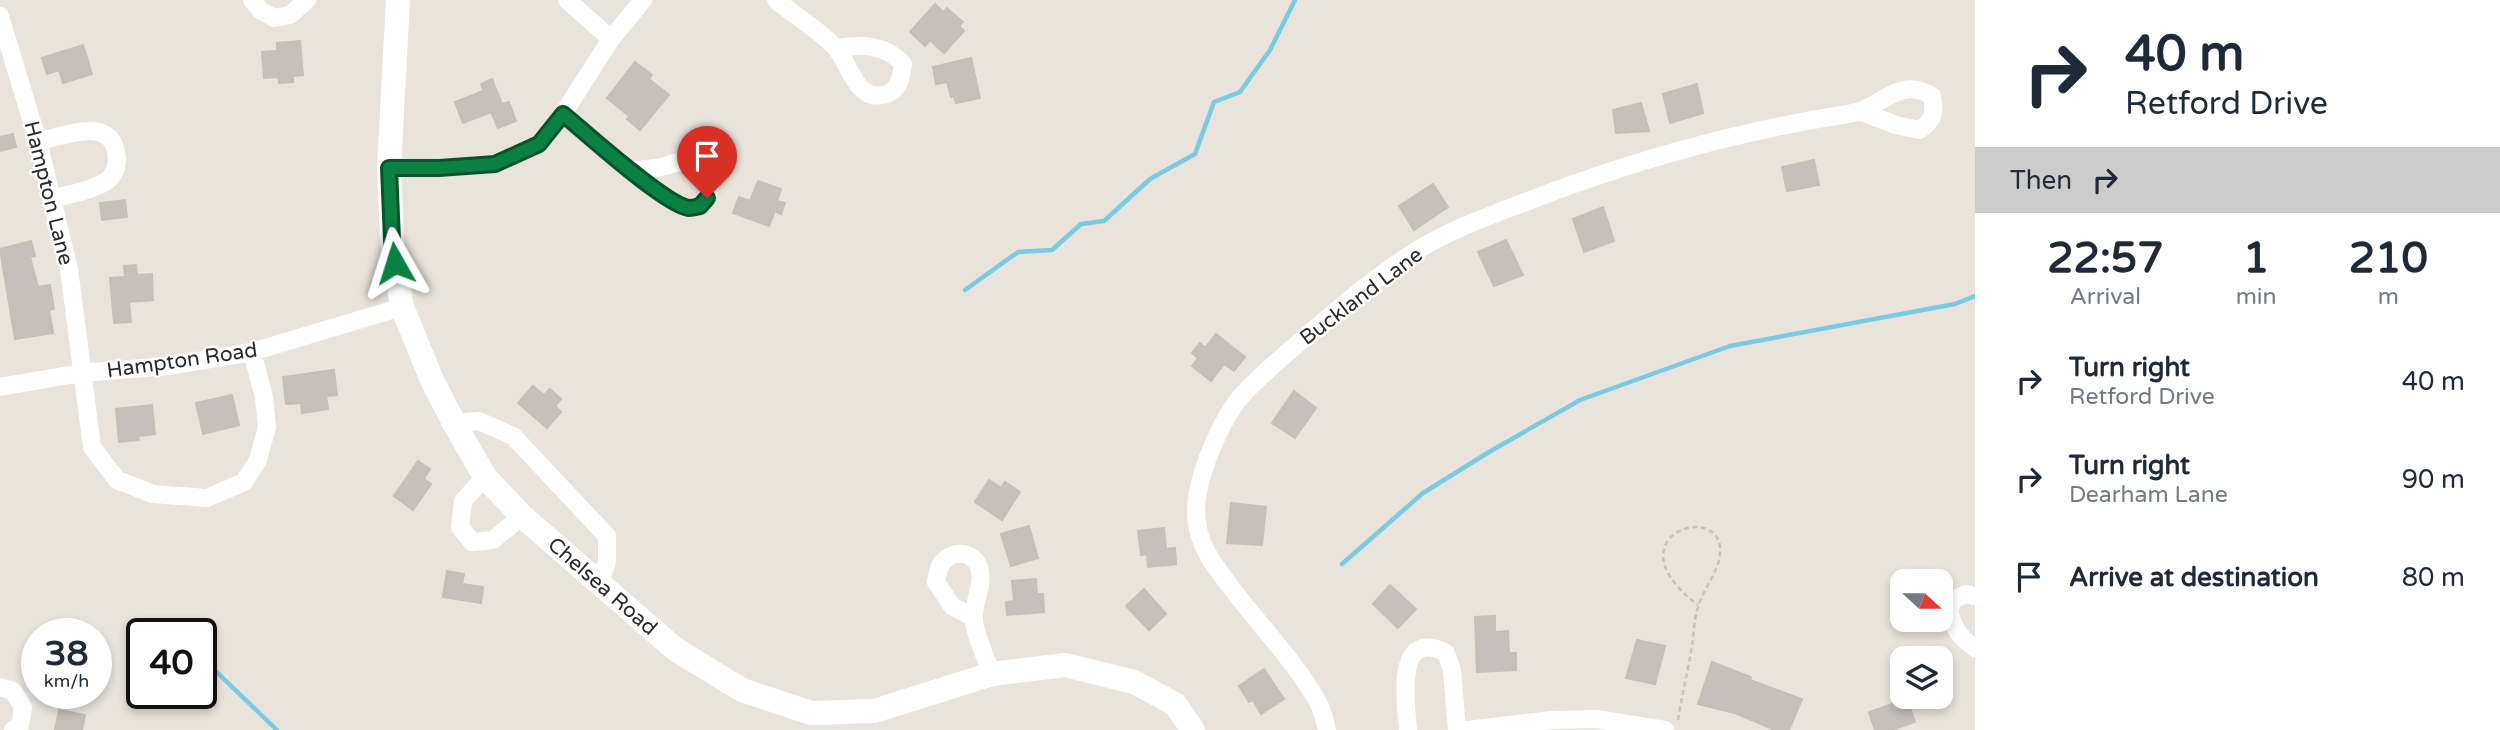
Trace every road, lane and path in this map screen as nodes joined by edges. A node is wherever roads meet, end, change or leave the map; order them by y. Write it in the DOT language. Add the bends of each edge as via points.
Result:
graph roads {
  1 [pos="252,0"];
  2 [pos="307,0"];
  3 [pos="398,0"];
  4 [pos="567,0"];
  5 [pos="643,0"];
  6 [pos="776,0"];
  7 [pos="0,16"];
  8 [pos="611,39"];
  9 [pos="836,48"];
  10 [pos="1862,112"];
  11 [pos="563,114"];
  12 [pos="38,142"];
  13 [pos="389,168"];
  14 [pos="632,171"];
  15 [pos="53,199"];
  16 [pos="402,307"];
  17 [pos="252,352"];
  18 [pos="81,373"];
  19 [pos="0,387"];
  20 [pos="454,423"];
  21 [pos="485,477"];
  22 [pos="522,516"];
  23 [pos="599,584"];
  24 [pos="1975,596"];
  25 [pos="1698,605"];
  26 [pos="974,618"];
  27 [pos="1975,648"];
  28 [pos="992,674"];
  29 [pos="0,687"];
  30 [pos="809,722"];
  31 [pos="13,730"];
  32 [pos="1193,730"];
  33 [pos="1327,730"];
  34 [pos="1408,730"];
  35 [pos="1457,730"];
  36 [pos="1467,730"];
  37 [pos="1665,730"];
  38 [pos="1676,730"];
  1 -- 2 [label="street" via="274,18 289,15"];
  3 -- 13 [label="street, Chelsea Road"];
  4 -- 8 [label="street"];
  5 -- 8 [label="street"];
  6 -- 9 [label="street"];
  7 -- 12 [label="street, Hampton Lane"];
  8 -- 11 [label="street"];
  10 -- 33 [label="street, Buckland Lane" via="1703,143 1474,222 1421,248 1367,286 1243,394 1221,429 1205,468 1195,517 1216,568 1319,704"];
  11 -- 13 [label="street" via="539,144 495,164"];
  11 -- 14 [label="street"];
  12 -- 15 [label="street, Hampton Lane"];
  12 -- 15 [label="street" via="89,130 111,139 116,151 117,165 103,184"];
  13 -- 16 [label="street, Chelsea Road" via="392,240"];
  15 -- 18 [label="street, Hampton Lane" via="69,269"];
  16 -- 17 [label="street, Hampton Road"];
  16 -- 20 [label="street, Chelsea Road"];
  17 -- 18 [label="street, Hampton Road" via="168,366"];
  17 -- 18 [label="street, Hampton Lane" via="267,426 258,460 244,482 207,498 153,494 117,480 92,447"];
  18 -- 19 [label="street, Hampton Road"];
  20 -- 21 [label="street, Chelsea Road"];
  20 -- 23 [label="street" via="479,421 513,436 607,536 607,562"];
  21 -- 22 [label="street, Chelsea Road"];
  21 -- 22 [label="street" via="463,501 460,527 472,542 493,540"];
  22 -- 23 [label="street, Chelsea Road"];
  23 -- 30 [label="street, Chelsea Road" via="675,649 742,690"];
  24 -- 27 [label="street" via="1954,599 1949,610 1962,639"];
  25 -- 25 [label="path" via="1720,559 1717,539 1708,529 1683,527 1672,534 1663,550 1664,569"];
  25 -- 38 [label="path"];
  26 -- 28 [label="street"];
  28 -- 30 [label="street, Chelsea Road" via="874,711"];
  28 -- 32 [label="street, Chelsea Road" via="1065,665 1134,682 1175,705"];
  29 -- 31 [label="street" via="13,691 23,707 20,726"];
  34 -- 35 [label="street" via="1405,673 1420,649 1433,646 1446,653 1452,670"];
  36 -- 37 [label="street" via="1596,719"];
}
